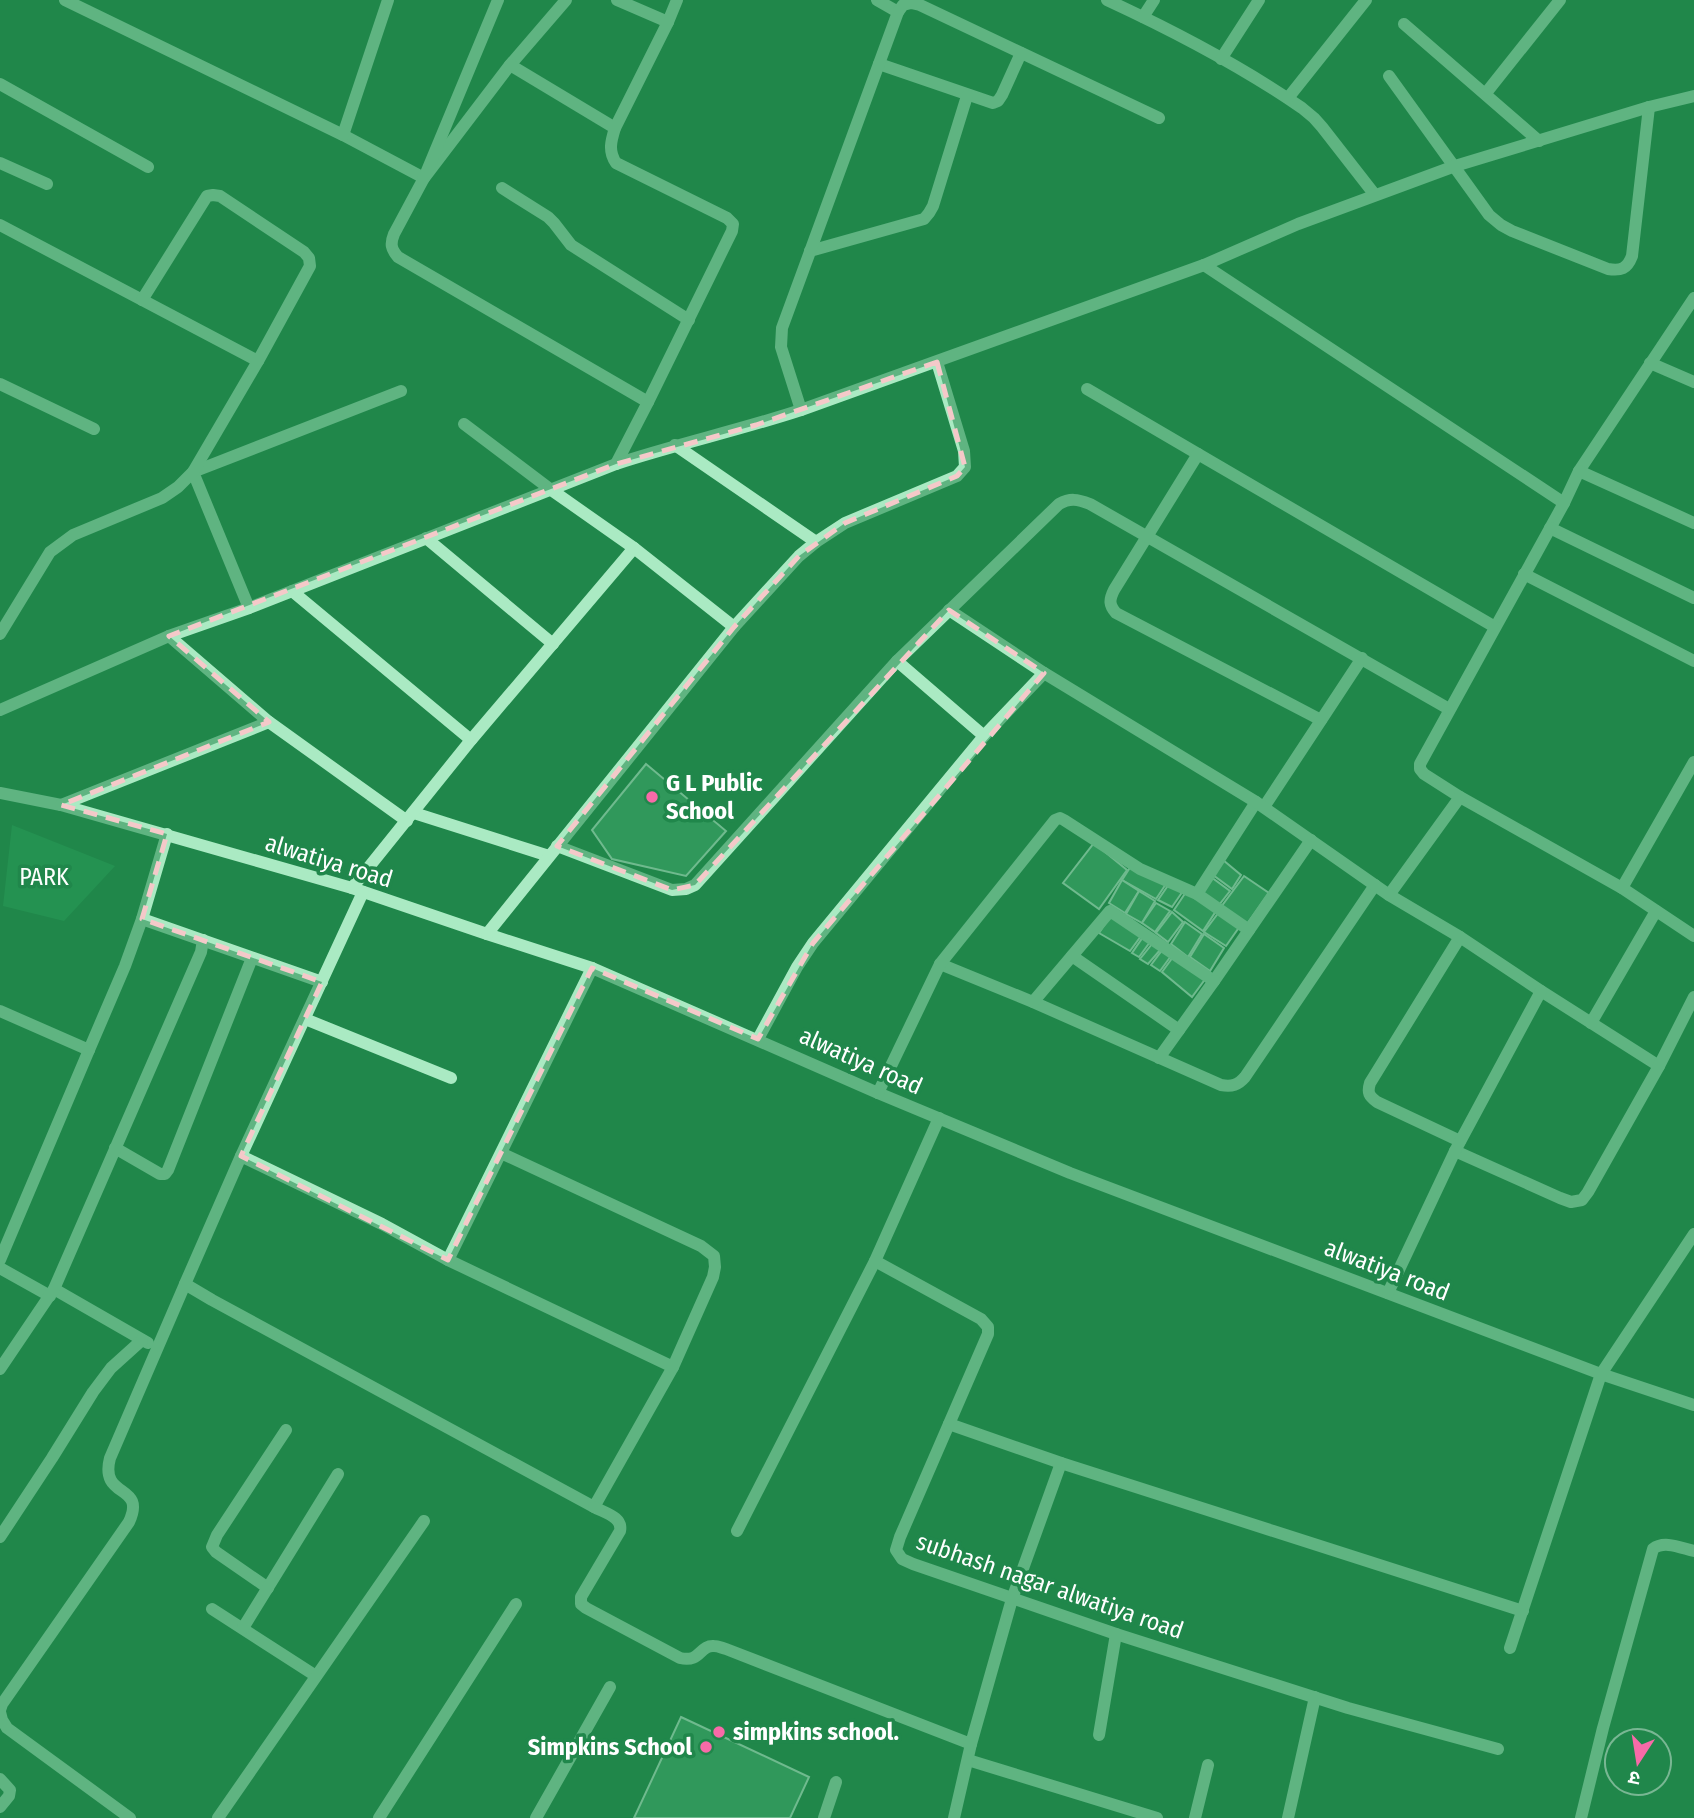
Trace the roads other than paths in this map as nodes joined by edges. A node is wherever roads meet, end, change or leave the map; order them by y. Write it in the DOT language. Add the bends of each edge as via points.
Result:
graph roads {
  1 [pos="65,0"];
  2 [pos="498,0"];
  3 [pos="566,0"];
  4 [pos="618,0"];
  5 [pos="677,0"];
  6 [pos="877,0"];
  7 [pos="1107,0"];
  8 [pos="1154,0"];
  9 [pos="1259,0"];
  10 [pos="1366,0"];
  11 [pos="1560,0"];
  12 [pos="385,1"];
  13 [pos="921,2"];
  14 [pos="898,12"];
  15 [pos="1143,17"];
  16 [pos="668,22"];
  17 [pos="1404,24"];
  18 [pos="1021,53"];
  19 [pos="1221,59"];
  20 [pos="879,64"];
  21 [pos="510,65"];
  22 [pos="1389,76"];
  23 [pos="0,84"];
  24 [pos="1486,93"];
  25 [pos="1692,95"];
  26 [pos="967,96"];
  27 [pos="1288,98"];
  28 [pos="1649,107"];
  29 [pos="1159,118"];
  30 [pos="615,128"];
  31 [pos="343,135"];
  32 [pos="1539,141"];
  33 [pos="0,163"];
  34 [pos="1455,166"];
  35 [pos="148,167"];
  36 [pos="424,178"];
  37 [pos="47,184"];
  38 [pos="502,188"];
  39 [pos="1375,195"];
  40 [pos="0,225"];
  41 [pos="810,251"];
  42 [pos="1204,265"];
  43 [pos="1694,298"];
  44 [pos="142,300"];
  45 [pos="689,320"];
  46 [pos="258,361"];
  47 [pos="937,362"];
  48 [pos="1650,363"];
  49 [pos="1694,382"];
  50 [pos="0,384"];
  51 [pos="1087,389"];
  52 [pos="401,391"];
  53 [pos="648,402"];
  54 [pos="801,410"];
  55 [pos="464,424"];
  56 [pos="94,429"];
  57 [pos="675,445"];
  58 [pos="1198,454"];
  59 [pos="616,464"];
  60 [pos="193,471"];
  61 [pos="1579,471"];
  62 [pos="551,489"];
  63 [pos="1564,503"];
  64 [pos="1694,523"];
  65 [pos="1550,528"];
  66 [pos="1147,537"];
  67 [pos="426,538"];
  68 [pos="816,542"];
  69 [pos="634,548"];
  70 [pos="1524,574"];
  71 [pos="292,591"];
  72 [pos="1694,598"];
  73 [pos="249,608"];
  74 [pos="948,610"];
  75 [pos="734,627"];
  76 [pos="1495,627"];
  77 [pos="0,634"];
  78 [pos="169,636"];
  79 [pos="553,643"];
  80 [pos="1362,658"];
  81 [pos="897,661"];
  82 [pos="1694,661"];
  83 [pos="1044,673"];
  84 [pos="1449,709"];
  85 [pos="0,710"];
  86 [pos="1321,720"];
  87 [pos="270,722"];
  88 [pos="984,736"];
  89 [pos="471,740"];
  90 [pos="1694,762"];
  91 [pos="0,793"];
  92 [pos="1460,797"];
  93 [pos="61,805"];
  94 [pos="1260,805"];
  95 [pos="410,817"];
  96 [pos="167,834"];
  97 [pos="1311,840"];
  98 [pos="553,851"];
  99 [pos="1375,885"];
  100 [pos="1622,888"];
  101 [pos="358,890"];
  102 [pos="1197,894"];
  103 [pos="1389,895"];
  104 [pos="1656,911"];
  105 [pos="142,919"];
  106 [pos="1249,930"];
  107 [pos="487,934"];
  108 [pos="1694,936"];
  109 [pos="1460,937"];
  110 [pos="203,940"];
  111 [pos="1072,956"];
  112 [pos="252,958"];
  113 [pos="940,964"];
  114 [pos="592,968"];
  115 [pos="1214,981"];
  116 [pos="322,982"];
  117 [pos="1541,991"];
  118 [pos="1694,997"];
  119 [pos="1033,1002"];
  120 [pos="0,1011"];
  121 [pos="304,1019"];
  122 [pos="1591,1023"];
  123 [pos="1179,1030"];
  124 [pos="758,1039"];
  125 [pos="89,1050"];
  126 [pos="1159,1058"];
  127 [pos="1659,1066"];
  128 [pos="451,1078"];
  129 [pos="878,1093"];
  130 [pos="939,1118"];
  131 [pos="1458,1146"];
  132 [pos="115,1148"];
  133 [pos="501,1153"];
  134 [pos="241,1156"];
  135 [pos="1694,1234"];
  136 [pos="0,1259"];
  137 [pos="448,1260"];
  138 [pos="876,1261"];
  139 [pos="0,1268"];
  140 [pos="185,1284"];
  141 [pos="52,1292"];
  142 [pos="1388,1293"];
  143 [pos="142,1340"];
  144 [pos="157,1348"];
  145 [pos="673,1367"];
  146 [pos="0,1369"];
  147 [pos="1601,1374"];
  148 [pos="1694,1405"];
  149 [pos="949,1424"];
  150 [pos="286,1430"];
  151 [pos="1061,1463"];
  152 [pos="338,1474"];
  153 [pos="594,1507"];
  154 [pos="424,1521"];
  155 [pos="737,1531"];
  156 [pos="0,1536"];
  157 [pos="1694,1551"];
  158 [pos="268,1588"];
  159 [pos="1012,1599"];
  160 [pos="516,1604"];
  161 [pos="212,1609"];
  162 [pos="1523,1611"];
  163 [pos="243,1628"];
  164 [pos="1116,1634"];
  165 [pos="1510,1648"];
  166 [pos="316,1676"];
  167 [pos="610,1687"];
  168 [pos="1315,1697"];
  169 [pos="0,1711"];
  170 [pos="1099,1735"];
  171 [pos="971,1744"];
  172 [pos="1498,1749"];
  173 [pos="968,1759"];
  174 [pos="1208,1765"];
  175 [pos="0,1779"];
  176 [pos="836,1782"];
  177 [pos="0,1807"];
  178 [pos="130,1818"];
  179 [pos="218,1818"];
  180 [pos="379,1818"];
  181 [pos="536,1818"];
  182 [pos="824,1818"];
  183 [pos="954,1818"];
  184 [pos="1157,1818"];
  185 [pos="1195,1818"];
  186 [pos="1288,1818"];
  187 [pos="1581,1818"];
  1 -- 31 [label="street"];
  2 -- 36 [label="street"];
  3 -- 21 [label="street"];
  4 -- 16 [label="street"];
  5 -- 16 [label="street"];
  6 -- 14 [label="street"];
  7 -- 15 [label="street"];
  8 -- 15 [label="street"];
  9 -- 19 [label="street"];
  10 -- 27 [label="street"];
  11 -- 24 [label="street"];
  12 -- 31 [label="street"];
  13 -- 14 [label="street" via="903,5"];
  13 -- 18 [label="street"];
  14 -- 20 [label="street"];
  15 -- 19 [label="street"];
  16 -- 30 [label="street"];
  17 -- 24 [label="street"];
  18 -- 26 [label="street" via="998,101"];
  18 -- 29 [label="street"];
  19 -- 27 [label="street"];
  20 -- 26 [label="street"];
  20 -- 41 [label="street"];
  21 -- 30 [label="street"];
  21 -- 36 [label="street"];
  22 -- 34 [label="street"];
  23 -- 35 [label="street"];
  24 -- 32 [label="street"];
  25 -- 28 [label="street"];
  26 -- 41 [label="street" via="933,206 924,219"];
  27 -- 39 [label="street" via="1314,118"];
  28 -- 32 [label="street"];
  28 -- 34 [label="street" via="1632,256 1619,270 1501,225"];
  30 -- 45 [label="street" via="610,149 616,163 733,224"];
  31 -- 36 [label="street"];
  32 -- 34 [label="street"];
  33 -- 37 [label="street"];
  34 -- 39 [label="street"];
  36 -- 53 [label="street" via="391,243 398,257"];
  38 -- 45 [label="street" via="548,217 571,245"];
  39 -- 42 [label="street"];
  40 -- 44 [label="street"];
  41 -- 54 [label="street" via="780,338"];
  42 -- 47 [label="street"];
  42 -- 63 [label="street"];
  43 -- 48 [label="street"];
  44 -- 46 [label="street"];
  44 -- 46 [label="street" via="207,197 220,196 309,258 310,266"];
  45 -- 53 [label="street"];
  46 -- 60 [label="street"];
  47 -- 54 [label="street"];
  47 -- 68 [label="street" via="965,467 957,476 845,523"];
  48 -- 49 [label="street"];
  48 -- 61 [label="street"];
  50 -- 56 [label="street"];
  51 -- 58 [label="street"];
  52 -- 60 [label="street"];
  53 -- 59 [label="street"];
  54 -- 57 [label="street"];
  55 -- 62 [label="street"];
  57 -- 59 [label="street"];
  57 -- 68 [label="street"];
  58 -- 66 [label="street"];
  58 -- 76 [label="street"];
  59 -- 62 [label="street"];
  60 -- 73 [label="street"];
  60 -- 77 [label="street" via="162,498 59,544"];
  61 -- 63 [label="street"];
  61 -- 64 [label="street"];
  62 -- 67 [label="street"];
  62 -- 69 [label="street"];
  63 -- 65 [label="street"];
  65 -- 70 [label="street"];
  65 -- 72 [label="street"];
  66 -- 74 [label="street" via="1090,504 1069,498"];
  66 -- 80 [label="street"];
  66 -- 86 [label="street" via="1110,598 1115,613"];
  67 -- 71 [label="street"];
  67 -- 79 [label="street"];
  68 -- 75 [label="street"];
  69 -- 75 [label="street"];
  69 -- 79 [label="street"];
  70 -- 76 [label="street"];
  70 -- 82 [label="street"];
  71 -- 73 [label="street"];
  71 -- 89 [label="street"];
  73 -- 78 [label="street"];
  74 -- 81 [label="street"];
  74 -- 83 [label="street"];
  75 -- 98 [label="street"];
  76 -- 84 [label="street"];
  78 -- 85 [label="street"];
  78 -- 87 [label="street"];
  79 -- 89 [label="street"];
  80 -- 84 [label="street"];
  80 -- 86 [label="street"];
  81 -- 88 [label="street"];
  81 -- 98 [label="street" via="695,885 672,890"];
  83 -- 88 [label="street"];
  83 -- 94 [label="street"];
  84 -- 92 [label="street" via="1420,769"];
  86 -- 94 [label="street"];
  87 -- 93 [label="street"];
  87 -- 95 [label="street"];
  88 -- 124 [label="street" via="813,943"];
  89 -- 95 [label="street"];
  90 -- 100 [label="street"];
  91 -- 93 [label="street, alwatiya road"];
  92 -- 100 [label="street"];
  92 -- 103 [label="street"];
  93 -- 96 [label="street, alwatiya road"];
  94 -- 97 [label="street"];
  94 -- 102 [label="street"];
  95 -- 98 [label="street"];
  95 -- 101 [label="street"];
  96 -- 101 [label="street, alwatiya road"];
  96 -- 105 [label="street"];
  97 -- 99 [label="street"];
  97 -- 106 [label="street"];
  98 -- 107 [label="street"];
  99 -- 103 [label="street"];
  99 -- 126 [label="street" via="1238,1084 1221,1085"];
  100 -- 104 [label="street"];
  101 -- 107 [label="street, alwatiya road"];
  101 -- 116 [label="street"];
  102 -- 106 [label="street"];
  102 -- 113 [label="street" via="1140,869 1060,818"];
  103 -- 109 [label="street"];
  104 -- 108 [label="street"];
  104 -- 122 [label="street"];
  105 -- 110 [label="street"];
  105 -- 125 [label="street"];
  106 -- 115 [label="street"];
  107 -- 114 [label="street, alwatiya road"];
  109 -- 117 [label="street"];
  109 -- 131 [label="street" via="1368,1091 1377,1102"];
  110 -- 112 [label="street"];
  110 -- 132 [label="street"];
  111 -- 115 [label="street" via="1110,911"];
  111 -- 119 [label="street"];
  111 -- 123 [label="street"];
  112 -- 116 [label="street"];
  112 -- 132 [label="street" via="168,1170 160,1174"];
  113 -- 119 [label="street"];
  113 -- 129 [label="street"];
  114 -- 124 [label="street, alwatiya road"];
  114 -- 133 [label="street"];
  115 -- 123 [label="street"];
  116 -- 121 [label="street"];
  117 -- 122 [label="street"];
  117 -- 131 [label="street"];
  118 -- 127 [label="street"];
  119 -- 126 [label="street"];
  120 -- 125 [label="street"];
  121 -- 128 [label="street"];
  121 -- 134 [label="street"];
  122 -- 127 [label="street"];
  123 -- 126 [label="street"];
  124 -- 129 [label="street, alwatiya road"];
  125 -- 136 [label="street"];
  127 -- 131 [label="street" via="1582,1200 1560,1198"];
  129 -- 130 [label="street, alwatiya road"];
  130 -- 138 [label="street"];
  130 -- 142 [label="street, alwatiya road" via="1070,1173"];
  131 -- 142 [label="street"];
  132 -- 141 [label="street"];
  133 -- 137 [label="street"];
  133 -- 145 [label="street" via="701,1245 714,1256 713,1277"];
  134 -- 137 [label="street"];
  134 -- 140 [label="street"];
  135 -- 147 [label="street"];
  137 -- 145 [label="street"];
  138 -- 149 [label="street, subhash nagar alwatiya road" via="988,1327"];
  138 -- 155 [label="street"];
  139 -- 141 [label="street"];
  140 -- 144 [label="street"];
  140 -- 153 [label="street"];
  141 -- 143 [label="street"];
  141 -- 146 [label="street"];
  142 -- 147 [label="street, alwatiya road"];
  143 -- 144 [label="street"];
  143 -- 156 [label="street" via="93,1392"];
  144 -- 169 [label="street" via="108,1467 108,1477 134,1504 133,1514"];
  145 -- 153 [label="street"];
  147 -- 148 [label="street, alwatiya road"];
  147 -- 162 [label="street"];
  149 -- 151 [label="street"];
  149 -- 159 [label="street, subhash nagar alwatiya road" via="896,1550 912,1564"];
  150 -- 158 [label="street" via="212,1547"];
  151 -- 159 [label="street"];
  151 -- 162 [label="street"];
  152 -- 158 [label="street"];
  153 -- 171 [label="street" via="621,1525 580,1597 586,1608 680,1658 693,1659 707,1647 726,1649"];
  154 -- 166 [label="street"];
  157 -- 187 [label="street" via="1666,1544 1653,1549"];
  158 -- 163 [label="street"];
  159 -- 164 [label="street, subhash nagar alwatiya road"];
  159 -- 171 [label="street"];
  160 -- 180 [label="street"];
  161 -- 163 [label="street"];
  162 -- 165 [label="street"];
  163 -- 166 [label="street"];
  164 -- 168 [label="street, subhash nagar alwatiya road"];
  164 -- 170 [label="street"];
  166 -- 179 [label="street"];
  167 -- 181 [label="street"];
  168 -- 172 [label="street, subhash nagar alwatiya road"];
  168 -- 186 [label="street"];
  169 -- 178 [label="street" via="7,1728"];
  171 -- 173 [label="street"];
  173 -- 183 [label="street"];
  173 -- 184 [label="street"];
  174 -- 185 [label="street"];
  175 -- 177 [label="street" via="10,1790"];
  176 -- 182 [label="street"];
}
